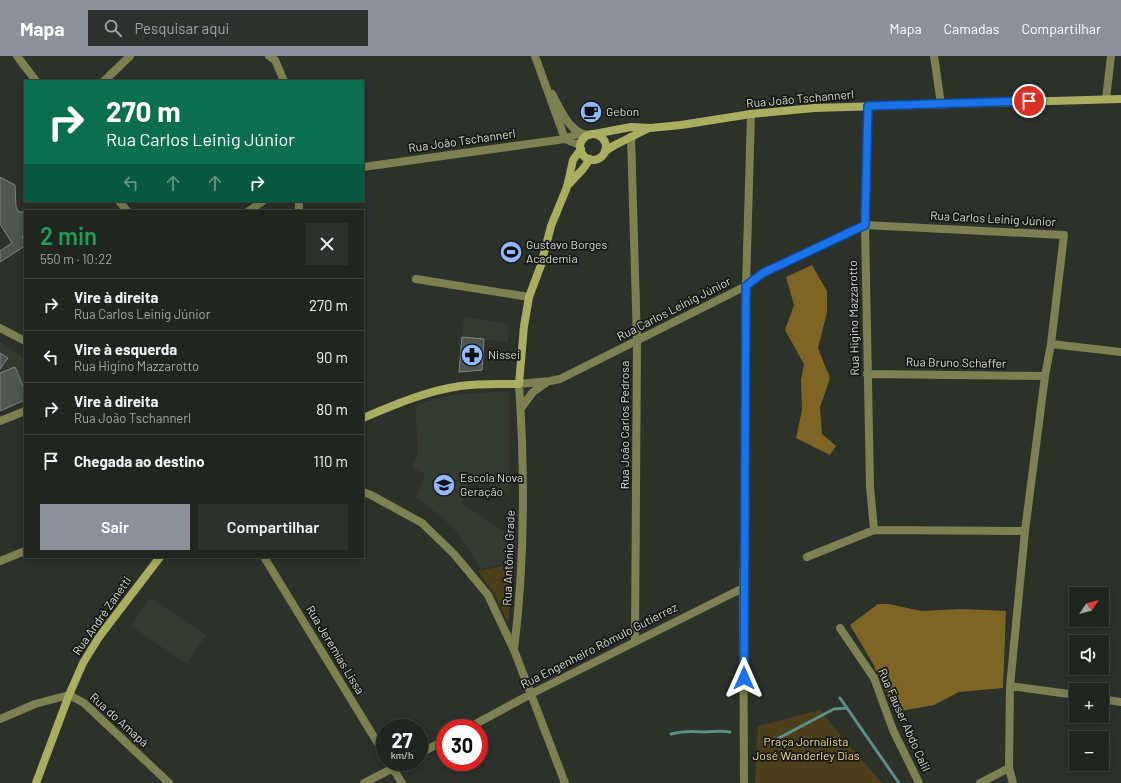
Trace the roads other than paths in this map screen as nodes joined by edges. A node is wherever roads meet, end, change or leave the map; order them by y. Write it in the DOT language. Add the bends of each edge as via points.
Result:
graph roads {
  1 [pos="17,56"];
  2 [pos="130,56"];
  3 [pos="535,56"];
  4 [pos="934,56"];
  5 [pos="1111,56"];
  6 [pos="274,57"];
  7 [pos="540,72"];
  8 [pos="35,80"];
  9 [pos="105,80"];
  10 [pos="284,80"];
  11 [pos="1106,99"];
  12 [pos="1121,99"];
  13 [pos="941,104"];
  14 [pos="868,106"];
  15 [pos="751,114"];
  16 [pos="650,128"];
  17 [pos="580,133"];
  18 [pos="592,134"];
  19 [pos="631,137"];
  20 [pos="565,139"];
  21 [pos="580,147"];
  22 [pos="605,151"];
  23 [pos="590,159"];
  24 [pos="364,167"];
  25 [pos="567,187"];
  26 [pos="262,202"];
  27 [pos="250,210"];
  28 [pos="865,225"];
  29 [pos="416,279"];
  30 [pos="746,286"];
  31 [pos="529,297"];
  32 [pos="0,328"];
  33 [pos="24,340"];
  34 [pos="637,341"];
  35 [pos="1051,344"];
  36 [pos="1121,352"];
  37 [pos="868,374"];
  38 [pos="1045,376"];
  39 [pos="550,381"];
  40 [pos="519,384"];
  41 [pos="521,408"];
  42 [pos="24,411"];
  43 [pos="364,418"];
  44 [pos="0,421"];
  45 [pos="364,492"];
  46 [pos="874,530"];
  47 [pos="1025,531"];
  48 [pos="24,551"];
  49 [pos="807,557"];
  50 [pos="159,558"];
  51 [pos="265,558"];
  52 [pos="0,561"];
  53 [pos="743,588"];
  54 [pos="840,628"];
  55 [pos="635,641"];
  56 [pos="514,650"];
  57 [pos="1010,686"];
  58 [pos="531,694"];
  59 [pos="1069,694"];
  60 [pos="69,695"];
  61 [pos="1109,700"];
  62 [pos="1121,702"];
  63 [pos="0,719"];
  64 [pos="485,719"];
  65 [pos="376,740"];
  66 [pos="1010,768"];
  67 [pos="382,771"];
  68 [pos="395,771"];
  69 [pos="36,783"];
  70 [pos="169,783"];
  71 [pos="364,783"];
  72 [pos="402,783"];
  73 [pos="566,783"];
  74 [pos="744,783"];
  75 [pos="919,783"];
  76 [pos="980,783"];
  77 [pos="1013,783"];
  1 -- 8 [label="street"];
  2 -- 9 [label="street"];
  3 -- 7 [label="street"];
  4 -- 13 [label="street"];
  5 -- 11 [label="street"];
  6 -- 10 [label="street"];
  7 -- 17 [label="street" via="572,127"];
  7 -- 20 [label="street"];
  11 -- 12 [label="main road, Rua João Tschannerl"];
  11 -- 13 [label="main road, Rua João Tschannerl"];
  13 -- 14 [label="main road, Rua João Tschannerl"];
  14 -- 15 [label="main road, Rua João Tschannerl"];
  14 -- 28 [label="street, Rua Higino Mazzarotto"];
  15 -- 16 [label="main road, Rua João Tschannerl"];
  15 -- 30 [label="street"];
  16 -- 18 [label="main road, Rua João Tschannerl" via="631,127"];
  16 -- 19 [label="main road, Rua João Tschannerl"];
  17 -- 18 [label="street"];
  17 -- 20 [label="street, Rua João Tschannerl"];
  18 -- 21 [label="main road" via="582,140"];
  18 -- 22 [label="main road" via="598,135 605,142"];
  19 -- 22 [label="main road, Rua João Tschannerl"];
  19 -- 34 [label="street, Rua João Carlos Pedrosa"];
  20 -- 21 [label="street, Rua João Tschannerl"];
  20 -- 24 [label="street, Rua João Tschannerl"];
  21 -- 23 [label="main road"];
  21 -- 25 [label="main road, Rua Antônio Grade" via="573,160"];
  22 -- 23 [label="main road" via="599,158"];
  23 -- 25 [label="main road, Rua Antônio Grade"];
  25 -- 31 [label="main road, Rua Antônio Grade" via="551,226"];
  26 -- 27 [label="street"];
  28 -- 30 [label="street, Rua Carlos Leinig Júnior" via="763,273"];
  28 -- 35 [label="street, Rua Carlos Leinig Júnior" via="1064,235"];
  28 -- 37 [label="street, Rua Higino Mazzarotto"];
  29 -- 31 [label="street"];
  30 -- 34 [label="street, Rua Carlos Leinig Júnior"];
  30 -- 53 [label="street" via="746,497"];
  31 -- 40 [label="main road, Rua Antônio Grade"];
  32 -- 33 [label="street"];
  34 -- 39 [label="street, Rua Carlos Leinig Júnior" via="560,379"];
  34 -- 55 [label="street, Rua João Carlos Pedrosa"];
  35 -- 36 [label="street"];
  35 -- 38 [label="street"];
  37 -- 38 [label="street, Rua Bruno Schaffer"];
  37 -- 46 [label="street, Rua Higino Mazzarotto" via="870,486"];
  38 -- 47 [label="street"];
  39 -- 40 [label="street, Rua Carlos Leinig Júnior"];
  39 -- 41 [label="street, Rua Carlos Leinig Júnior" via="533,392"];
  40 -- 41 [label="street, Rua Antônio Grade"];
  40 -- 43 [label="main road" via="460,386 440,390"];
  41 -- 56 [label="street, Rua Antônio Grade" via="522,570"];
  42 -- 44 [label="street"];
  45 -- 56 [label="street" via="422,523 454,554 488,595"];
  46 -- 47 [label="street"];
  46 -- 49 [label="street"];
  47 -- 57 [label="street"];
  48 -- 52 [label="street"];
  50 -- 60 [label="main road, Rua André Zanetti" via="99,637 83,663"];
  51 -- 65 [label="street, Rua Jeremias Lissa"];
  53 -- 55 [label="street, Rua Engenheiro Rômulo Gutierrez"];
  53 -- 74 [label="street"];
  54 -- 75 [label="street, Rua Fauser Abdo Calil" via="874,678 894,730"];
  55 -- 58 [label="street, Rua Engenheiro Rômulo Gutierrez"];
  56 -- 58 [label="street, Rua Antônio Grade"];
  57 -- 59 [label="street"];
  57 -- 66 [label="street"];
  58 -- 64 [label="street, Rua Engenheiro Rômulo Gutierrez"];
  58 -- 73 [label="street, Rua Antônio Grade"];
  60 -- 63 [label="street" via="35,704"];
  60 -- 69 [label="main road, Rua André Zanetti"];
  60 -- 70 [label="street, Rua do Amapá" via="84,703"];
  61 -- 62 [label="street"];
  66 -- 76 [label="street"];
  66 -- 77 [label="street"];
  67 -- 71 [label="street"];
  68 -- 72 [label="street"];
}
